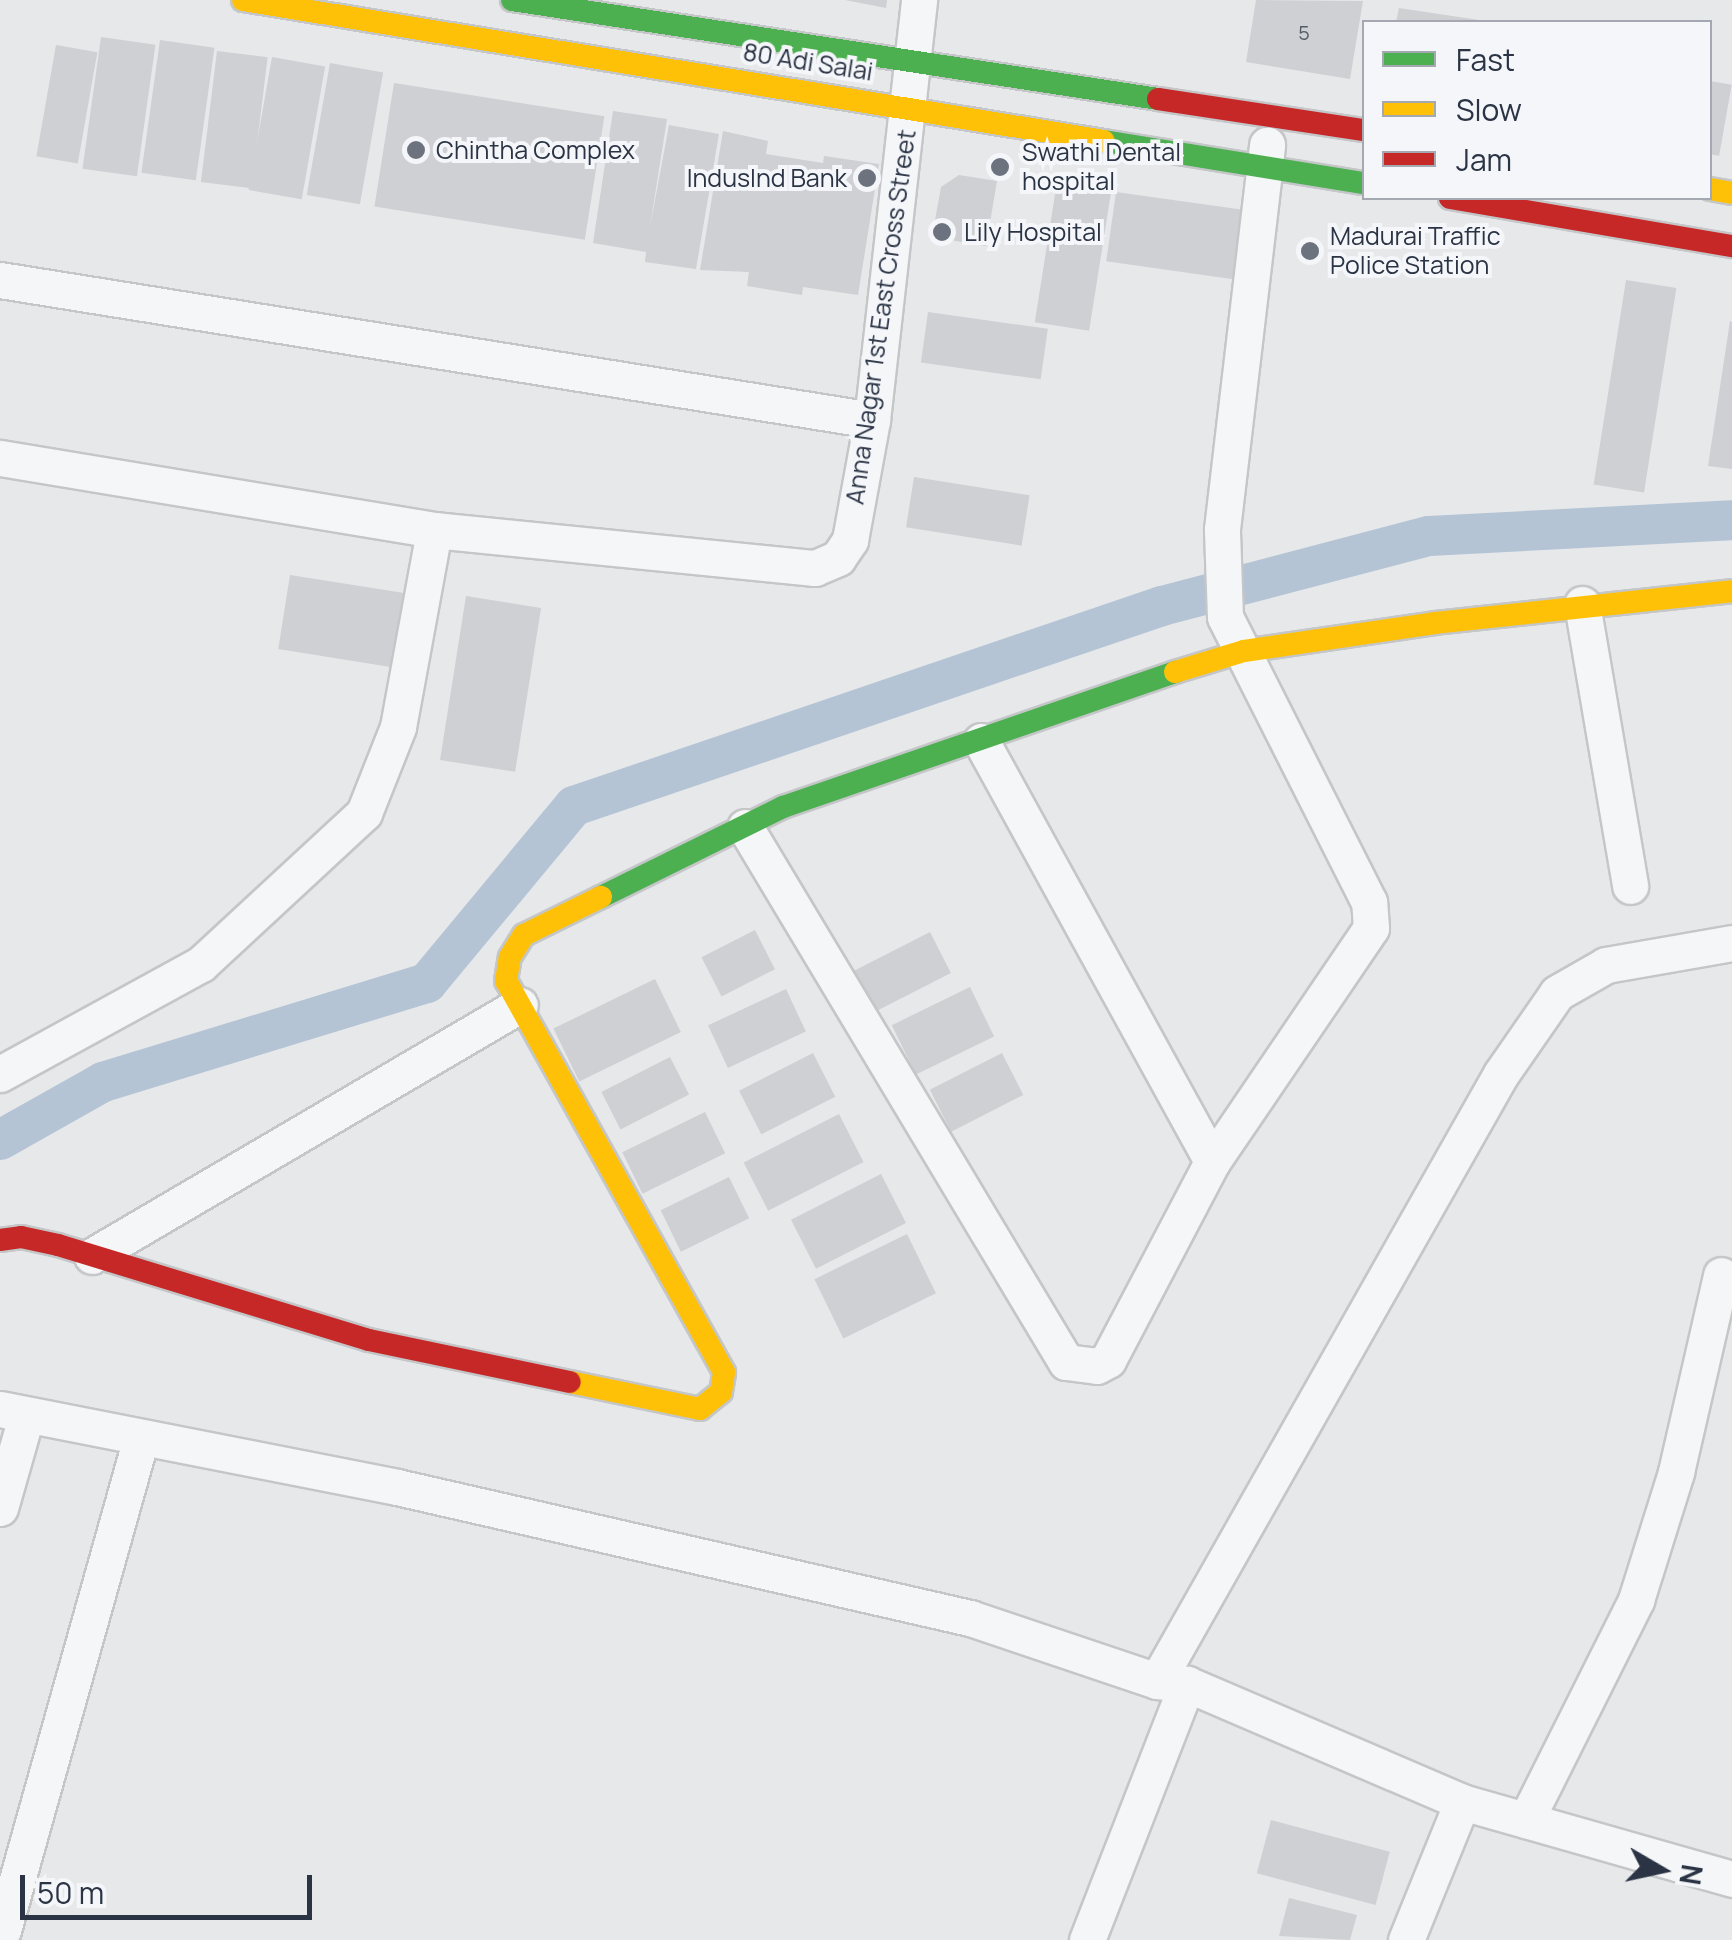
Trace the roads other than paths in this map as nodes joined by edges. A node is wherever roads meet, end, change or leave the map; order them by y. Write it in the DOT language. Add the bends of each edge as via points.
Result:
graph roads {
  1 [pos="243,0"];
  2 [pos="512,0"];
  3 [pos="919,0"];
  4 [pos="911,60"];
  5 [pos="908,106"];
  6 [pos="1270,114"];
  7 [pos="1362,130"];
  8 [pos="1265,166"];
  9 [pos="1362,183"];
  10 [pos="1462,200"];
  11 [pos="1732,246"];
  12 [pos="0,280"];
  13 [pos="872,420"];
  14 [pos="0,458"];
  15 [pos="434,530"];
  16 [pos="1732,591"];
  17 [pos="1582,604"];
  18 [pos="1244,652"];
  19 [pos="980,741"];
  20 [pos="745,827"];
  21 [pos="1630,886"];
  22 [pos="1732,944"];
  23 [pos="520,1006"];
  24 [pos="0,1074"];
  25 [pos="1212,1162"];
  26 [pos="0,1240"];
  27 [pos="92,1256"];
  28 [pos="1721,1275"];
  29 [pos="13,1413"];
  30 [pos="141,1438"];
  31 [pos="0,1508"];
  32 [pos="1172,1682"];
  33 [pos="1462,1802"];
  34 [pos="1526,1820"];
  35 [pos="1732,1879"];
  36 [pos="1,1932"];
  37 [pos="1087,1940"];
  38 [pos="1406,1940"];
  1 -- 5 [label="street, 80 Adi Salai"];
  2 -- 4 [label="street, 80 Adi Salai"];
  3 -- 4 [label="street, Anna Nagar 1st East Cross Street"];
  4 -- 5 [label="street, Anna Nagar 1st East Cross Street"];
  4 -- 6 [label="street, 80 Adi Salai"];
  5 -- 8 [label="street, 80 Adi Salai"];
  5 -- 13 [label="street, Anna Nagar 1st East Cross Street"];
  6 -- 7 [label="street, 80 Adi Salai"];
  6 -- 8 [label="street"];
  8 -- 9 [label="street, 80 Adi Salai"];
  8 -- 18 [label="street" via="1222,529 1225,617"];
  10 -- 11 [label="street"];
  12 -- 13 [label="street"];
  13 -- 15 [label="street, Anna Nagar 1st East Cross Street" via="850,540 838,558 815,568"];
  14 -- 15 [label="street, Anna Nagar 1st East Cross Street"];
  15 -- 24 [label="street" via="398,727 364,813 201,964"];
  16 -- 17 [label="street"];
  17 -- 18 [label="street"];
  17 -- 21 [label="street"];
  18 -- 19 [label="street"];
  18 -- 25 [label="street" via="1369,902 1372,928"];
  19 -- 20 [label="street" via="783,807"];
  19 -- 25 [label="street"];
  20 -- 23 [label="street" via="524,935 506,980"];
  20 -- 25 [label="street" via="1066,1362 1097,1366 1108,1360"];
  22 -- 32 [label="street" via="1606,966 1556,993 1500,1074"];
  23 -- 27 [label="street"];
  23 -- 27 [label="street" via="724,1372 721,1392 700,1409 369,1340"];
  26 -- 27 [label="street" via="21,1237"];
  28 -- 34 [label="street" via="1676,1472 1636,1600"];
  29 -- 30 [label="street"];
  29 -- 31 [label="street"];
  30 -- 32 [label="street" via="397,1487 970,1618"];
  30 -- 36 [label="street"];
  32 -- 33 [label="street"];
  32 -- 37 [label="street"];
  33 -- 34 [label="street"];
  33 -- 38 [label="street"];
  34 -- 35 [label="street"];
}
